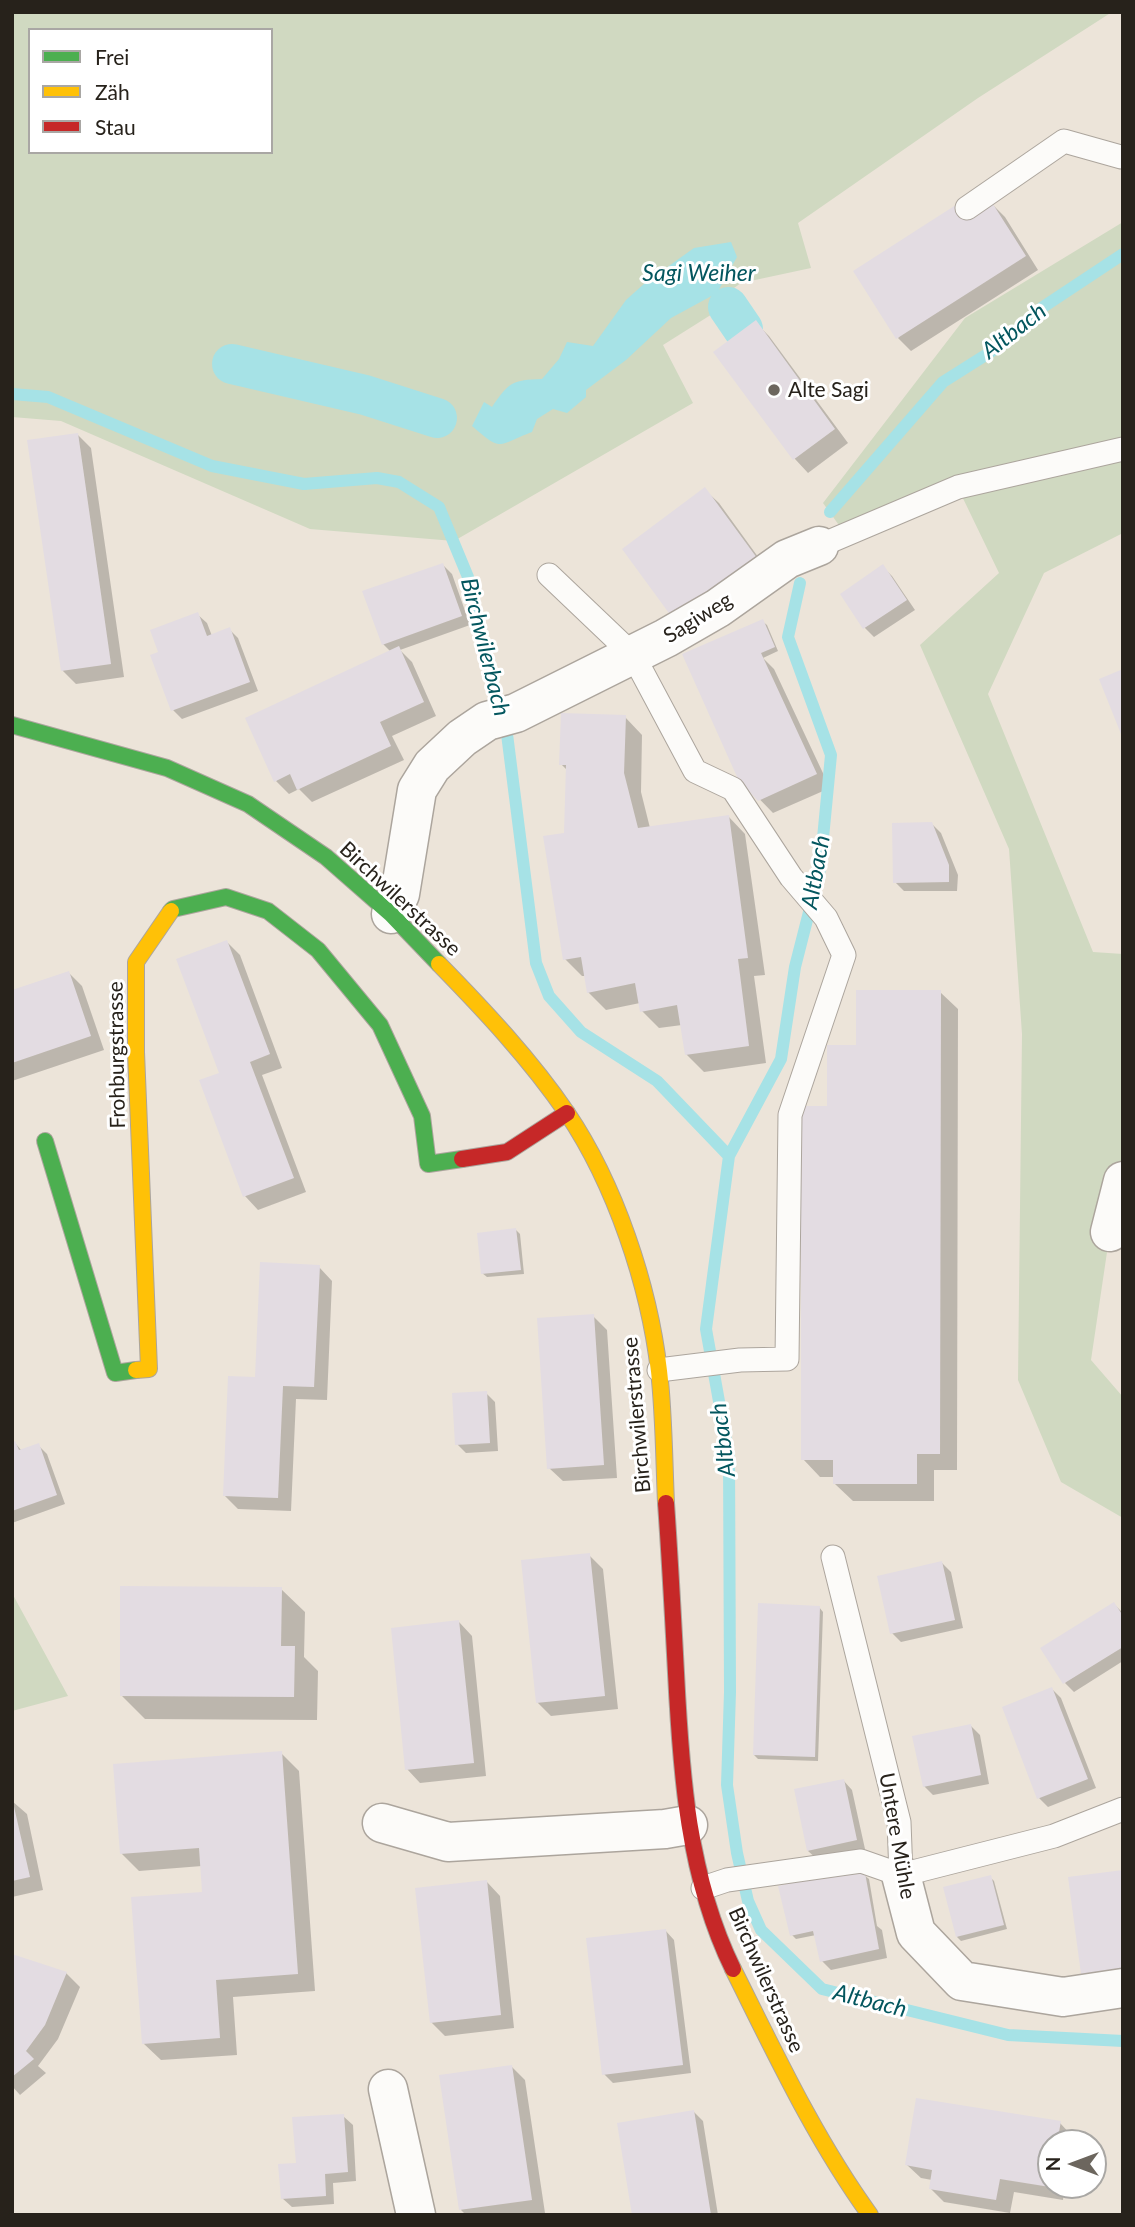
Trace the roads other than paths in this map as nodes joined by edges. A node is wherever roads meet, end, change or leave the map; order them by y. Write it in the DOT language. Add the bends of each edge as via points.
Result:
graph roads {
  1 [pos="1121,157"];
  2 [pos="967,208"];
  3 [pos="1123,449"];
  4 [pos="819,546"];
  5 [pos="549,575"];
  6 [pos="633,655"];
  7 [pos="12,725"];
  8 [pos="391,914"];
  9 [pos="567,1114"];
  10 [pos="45,1141"];
  11 [pos="1123,1181"];
  12 [pos="1110,1231"];
  13 [pos="659,1370"];
  14 [pos="833,1557"];
  15 [pos="1123,1809"];
  16 [pos="382,1823"];
  17 [pos="688,1825"];
  18 [pos="901,1875"];
  19 [pos="703,1888"];
  20 [pos="1123,1987"];
  21 [pos="387,2089"];
  22 [pos="416,2215"];
  23 [pos="870,2215"];
  1 -- 2 [label="lane" via="1064,141"];
  3 -- 4 [label="lane, Sagiweg" via="958,488"];
  4 -- 6 [label="street, Sagiweg" via="787,559 718,608"];
  5 -- 6 [label="lane"];
  6 -- 8 [label="street, Sagiweg" via="462,738 432,766 417,790 400,894"];
  6 -- 13 [label="lane" via="695,771 733,789 791,877 826,918 844,955 790,1115 787,1359"];
  7 -- 8 [label="street, Birchwilerstrasse" via="167,768 248,804 326,857"];
  8 -- 9 [label="street, Birchwilerstrasse" via="528,1062"];
  9 -- 10 [label="street, Frohburgstrasse" via="507,1152 428,1164 422,1116 380,1025 318,950 268,911 226,897 173,909 136,962 149,1369 115,1373"];
  9 -- 13 [label="street, Birchwilerstrasse" via="603,1176 628,1237"];
  11 -- 12 [label="street"];
  13 -- 17 [label="street, Birchwilerstrasse"];
  14 -- 18 [label="lane, Untere Mühle" via="899,1822"];
  15 -- 18 [label="lane" via="1054,1836"];
  16 -- 17 [label="street" via="448,1842"];
  17 -- 19 [label="street, Birchwilerstrasse"];
  18 -- 19 [label="lane" via="861,1861 727,1880"];
  18 -- 20 [label="street, Untere Mühle" via="916,1933 961,1981 1063,1997"];
  19 -- 23 [label="street, Birchwilerstrasse" via="730,1964 783,2070 839,2172"];
  21 -- 22 [label="street"];
}
